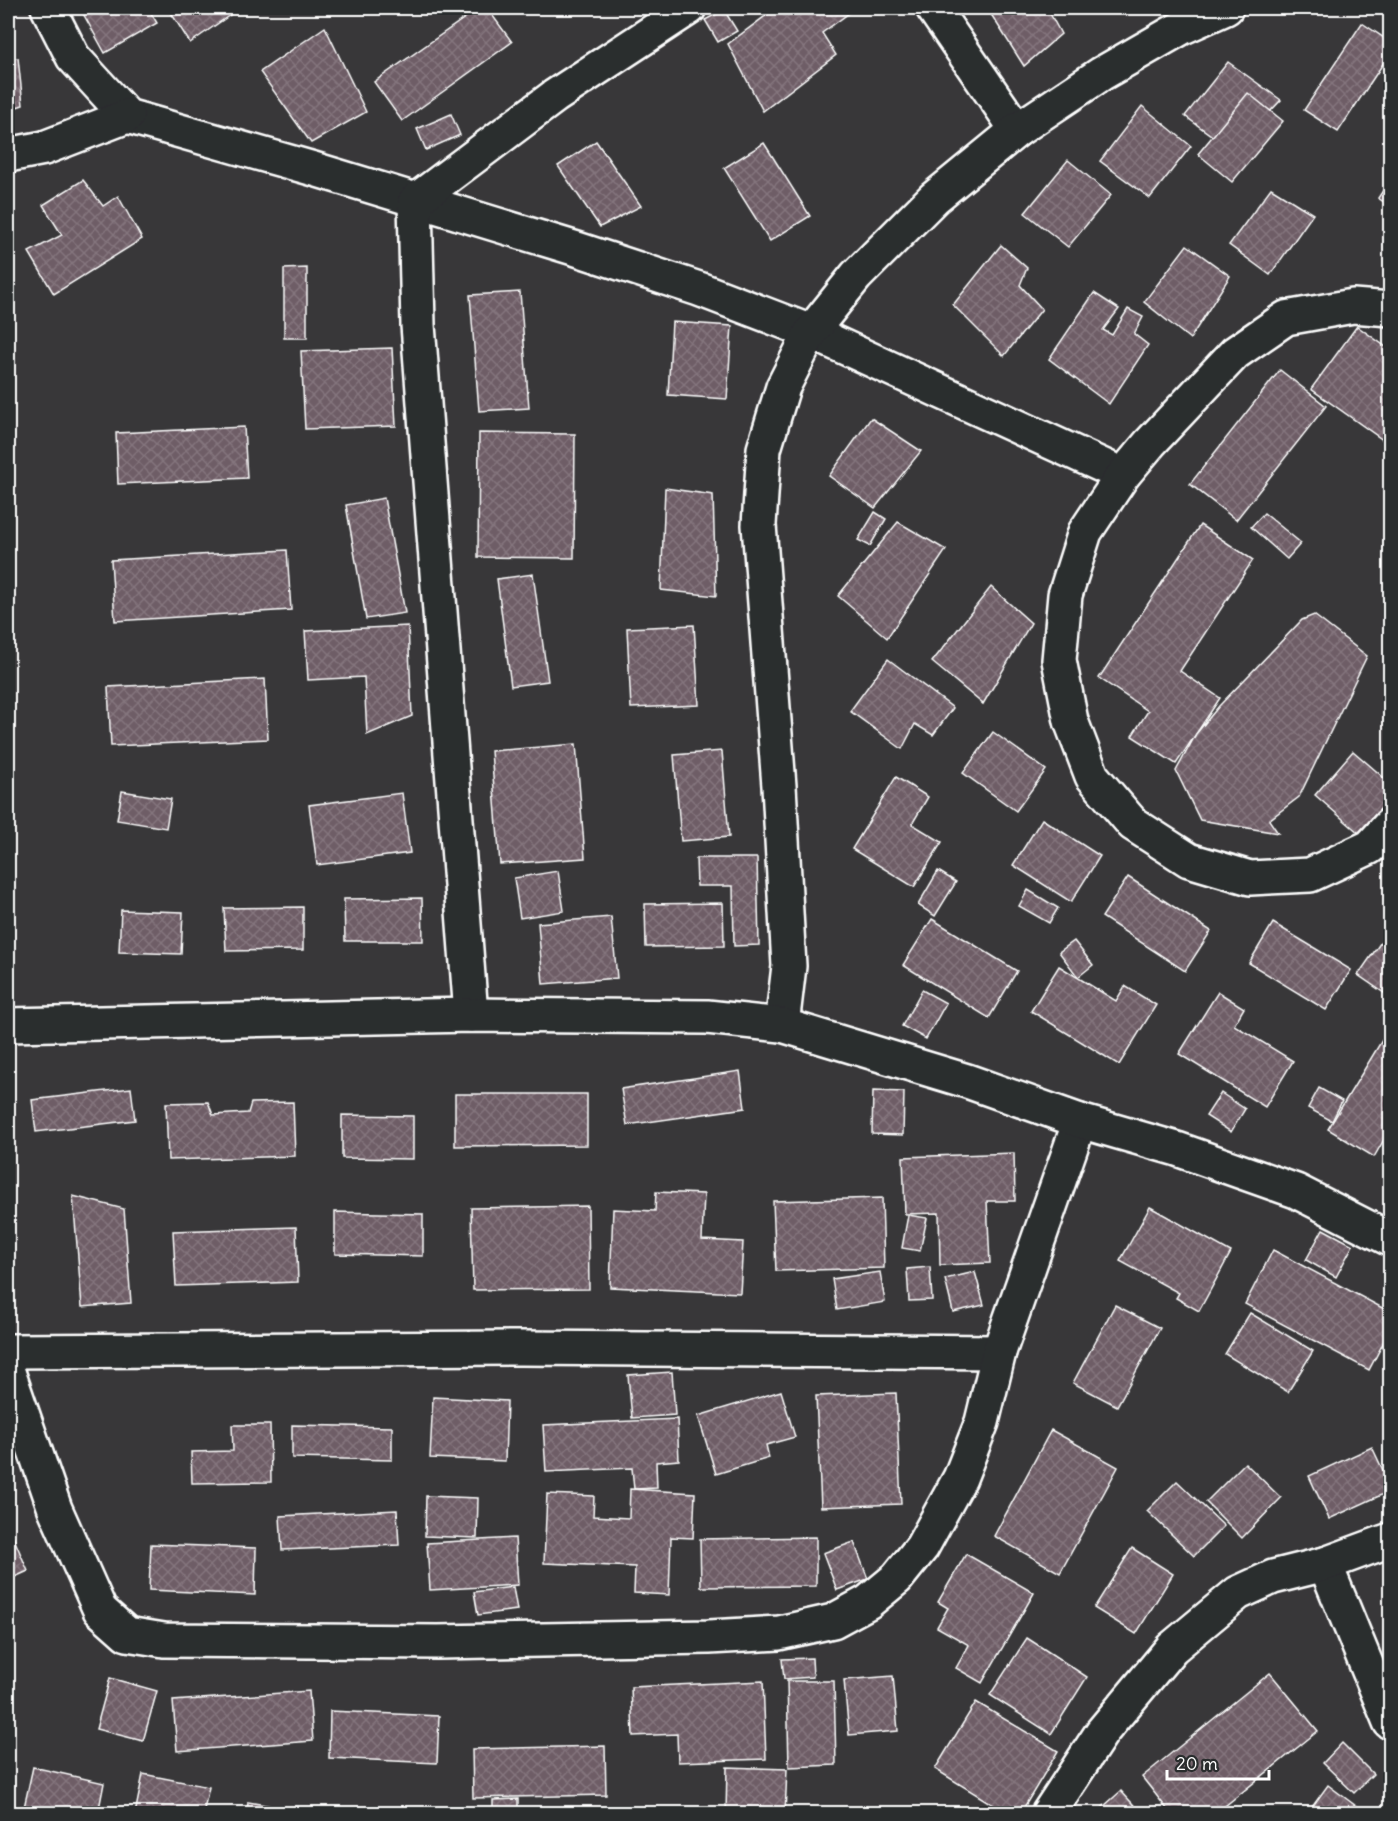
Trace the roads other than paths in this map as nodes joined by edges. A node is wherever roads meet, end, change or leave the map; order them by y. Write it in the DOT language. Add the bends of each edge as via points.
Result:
graph roads {
  1 [pos="48,8"];
  2 [pos="689,8"];
  3 [pos="933,8"];
  4 [pos="1226,8"];
  5 [pos="127,116"];
  6 [pos="1017,130"];
  7 [pos="8,155"];
  8 [pos="415,201"];
  9 [pos="1390,309"];
  10 [pos="811,332"];
  11 [pos="1124,474"];
  12 [pos="1390,825"];
  13 [pos="471,1016"];
  14 [pos="8,1025"];
  15 [pos="782,1025"];
  16 [pos="1080,1121"];
  17 [pos="1390,1239"];
  18 [pos="8,1351"];
  19 [pos="999,1352"];
  20 [pos="8,1372"];
  21 [pos="1390,1540"];
  22 [pos="1325,1564"];
  23 [pos="1390,1722"];
  24 [pos="1048,1814"];
  1 -- 5 [label="street" via="73,57"];
  2 -- 8 [label="street" via="555,96"];
  3 -- 6 [label="street"];
  4 -- 6 [label="street" via="1101,74"];
  5 -- 7 [label="street" via="44,148"];
  5 -- 8 [label="street"];
  6 -- 10 [label="street" via="933,198 856,276"];
  8 -- 10 [label="street" via="688,285"];
  8 -- 13 [label="street" via="418,325"];
  9 -- 11 [label="street" via="1353,306 1286,318 1235,353"];
  10 -- 11 [label="street"];
  10 -- 15 [label="street" via="783,387 764,449 759,525 789,966"];
  11 -- 12 [label="street" via="1086,532 1065,595 1059,660 1071,721 1092,776 1133,824 1190,861 1250,878 1310,875 1370,847"];
  13 -- 14 [label="street"];
  13 -- 15 [label="street" via="707,1017"];
  15 -- 16 [label="street" via="967,1081"];
  16 -- 17 [label="street" via="1177,1149 1296,1191"];
  16 -- 19 [label="street"];
  18 -- 19 [label="street" via="521,1348"];
  19 -- 20 [label="street" via="982,1422 960,1478 922,1547 897,1578 868,1602 833,1621 779,1633 698,1638 438,1642 164,1640 128,1634 100,1610 55,1509"];
  21 -- 22 [label="street"];
  22 -- 23 [label="street"];
  22 -- 24 [label="street" via="1273,1577 1238,1593 1172,1648 1102,1732"];
}
